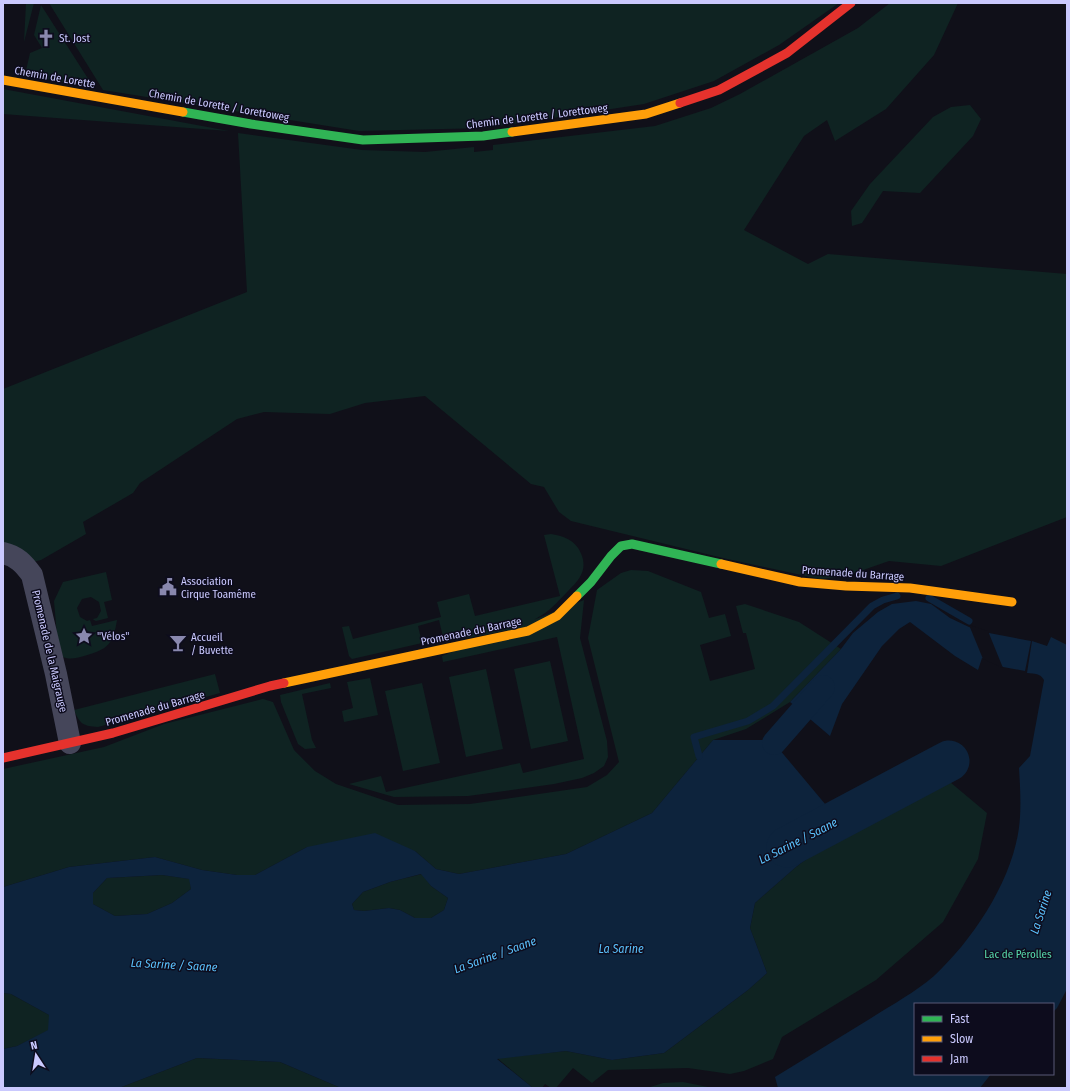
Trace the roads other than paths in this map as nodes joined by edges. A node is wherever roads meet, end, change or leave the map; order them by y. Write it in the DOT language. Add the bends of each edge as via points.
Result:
graph roads {
  1 [pos="851,3"];
  2 [pos="3,80"];
  3 [pos="103,97"];
  4 [pos="3,553"];
  5 [pos="1012,602"];
  6 [pos="70,743"];
  7 [pos="3,758"];
  1 -- 3 [label="street, Chemin de Lorette / Lorettoweg" via="787,53 720,90 646,114 483,136 363,140 251,124"];
  2 -- 3 [label="street, Chemin de Lorette"];
  4 -- 6 [label="street, Promenade de la Maigrauge" via="23,562 32,574"];
  5 -- 6 [label="street, Promenade du Barrage" via="910,588 800,582 632,544 621,546 591,582 557,616 528,631 270,686 113,733"];
  6 -- 7 [label="street, Promenade du Barrage"];
}
